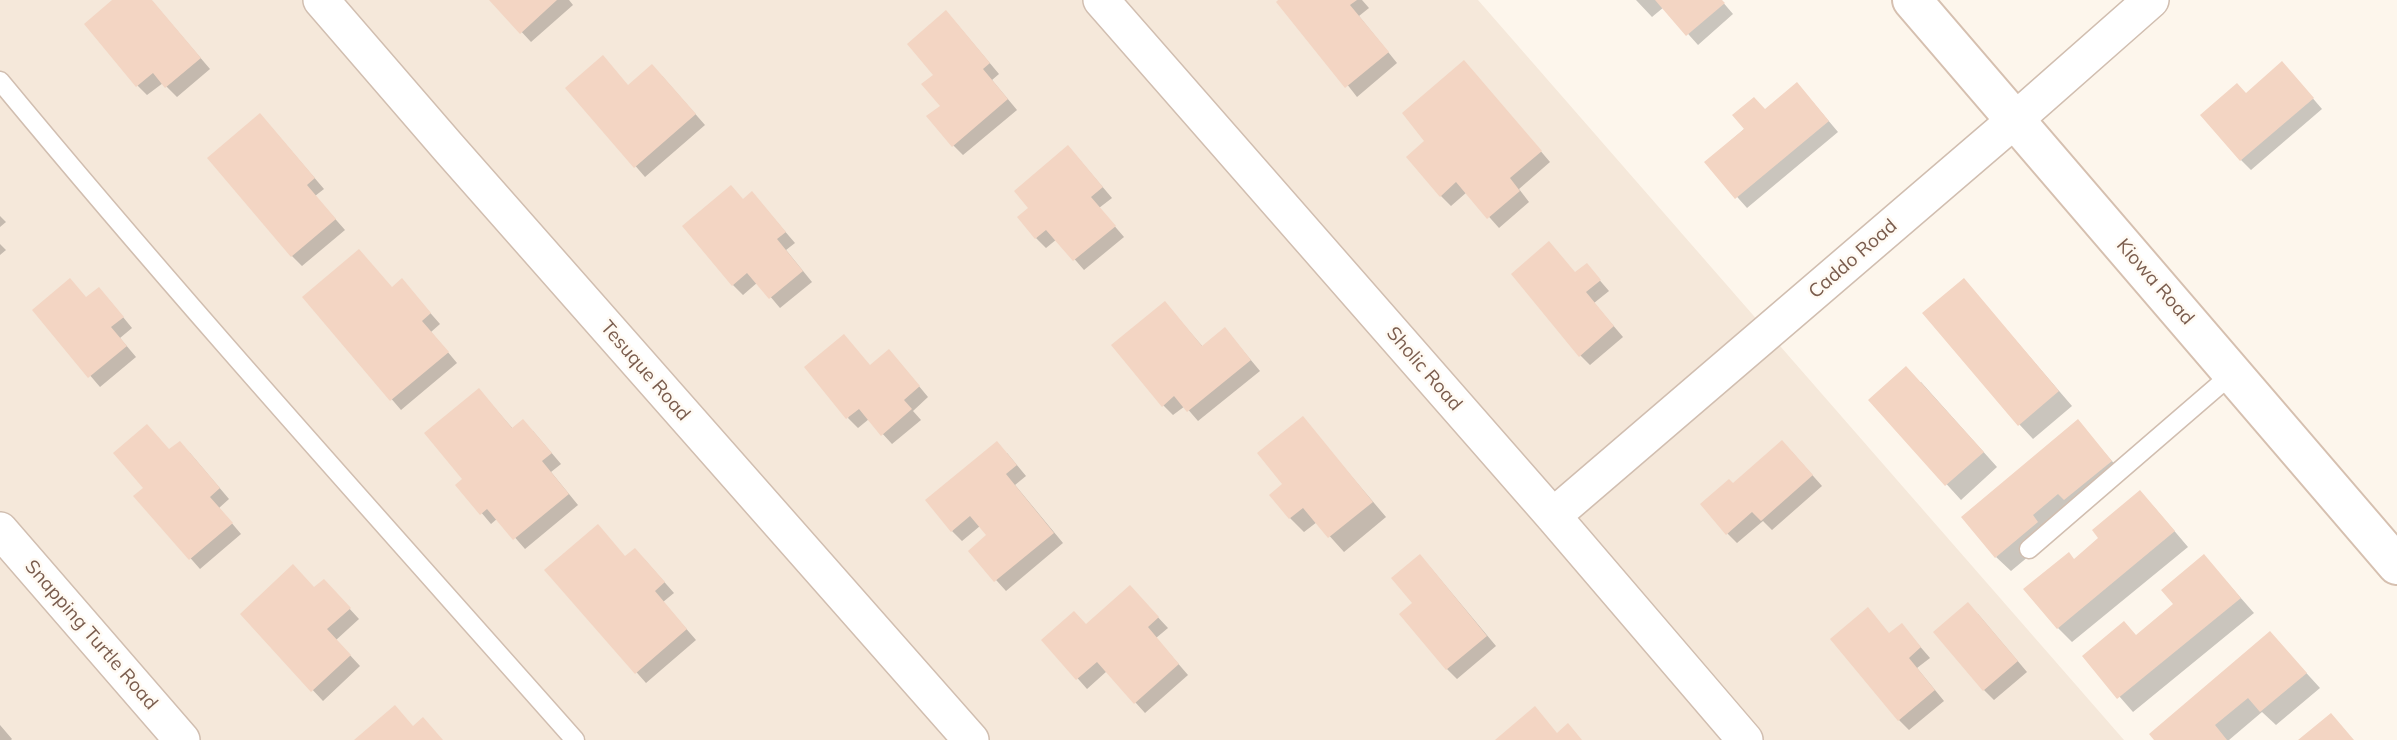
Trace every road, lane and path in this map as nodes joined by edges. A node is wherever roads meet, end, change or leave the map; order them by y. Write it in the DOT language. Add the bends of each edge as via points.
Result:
graph roads {
  1 [pos="321,0"];
  2 [pos="1101,0"];
  3 [pos="1912,0"];
  4 [pos="2151,0"];
  5 [pos="0,81"];
  6 [pos="2016,120"];
  7 [pos="2233,373"];
  8 [pos="1553,516"];
  9 [pos="0,530"];
  10 [pos="2029,549"];
  11 [pos="2397,565"];
  12 [pos="182,740"];
  13 [pos="575,740"];
  14 [pos="971,740"];
  15 [pos="1745,740"];
  1 -- 14 [label="street, Tesuque Road"];
  2 -- 8 [label="street, Sholic Road"];
  3 -- 6 [label="street, Kiowa Road"];
  4 -- 6 [label="street, Caddo Road"];
  5 -- 13 [label="lane" via="259,384"];
  6 -- 7 [label="street, Kiowa Road"];
  6 -- 8 [label="street, Caddo Road"];
  7 -- 10 [label="lane"];
  7 -- 11 [label="street, Kiowa Road"];
  8 -- 15 [label="street, Sholic Road"];
  9 -- 12 [label="street, Snapping Turtle Road"];
}
